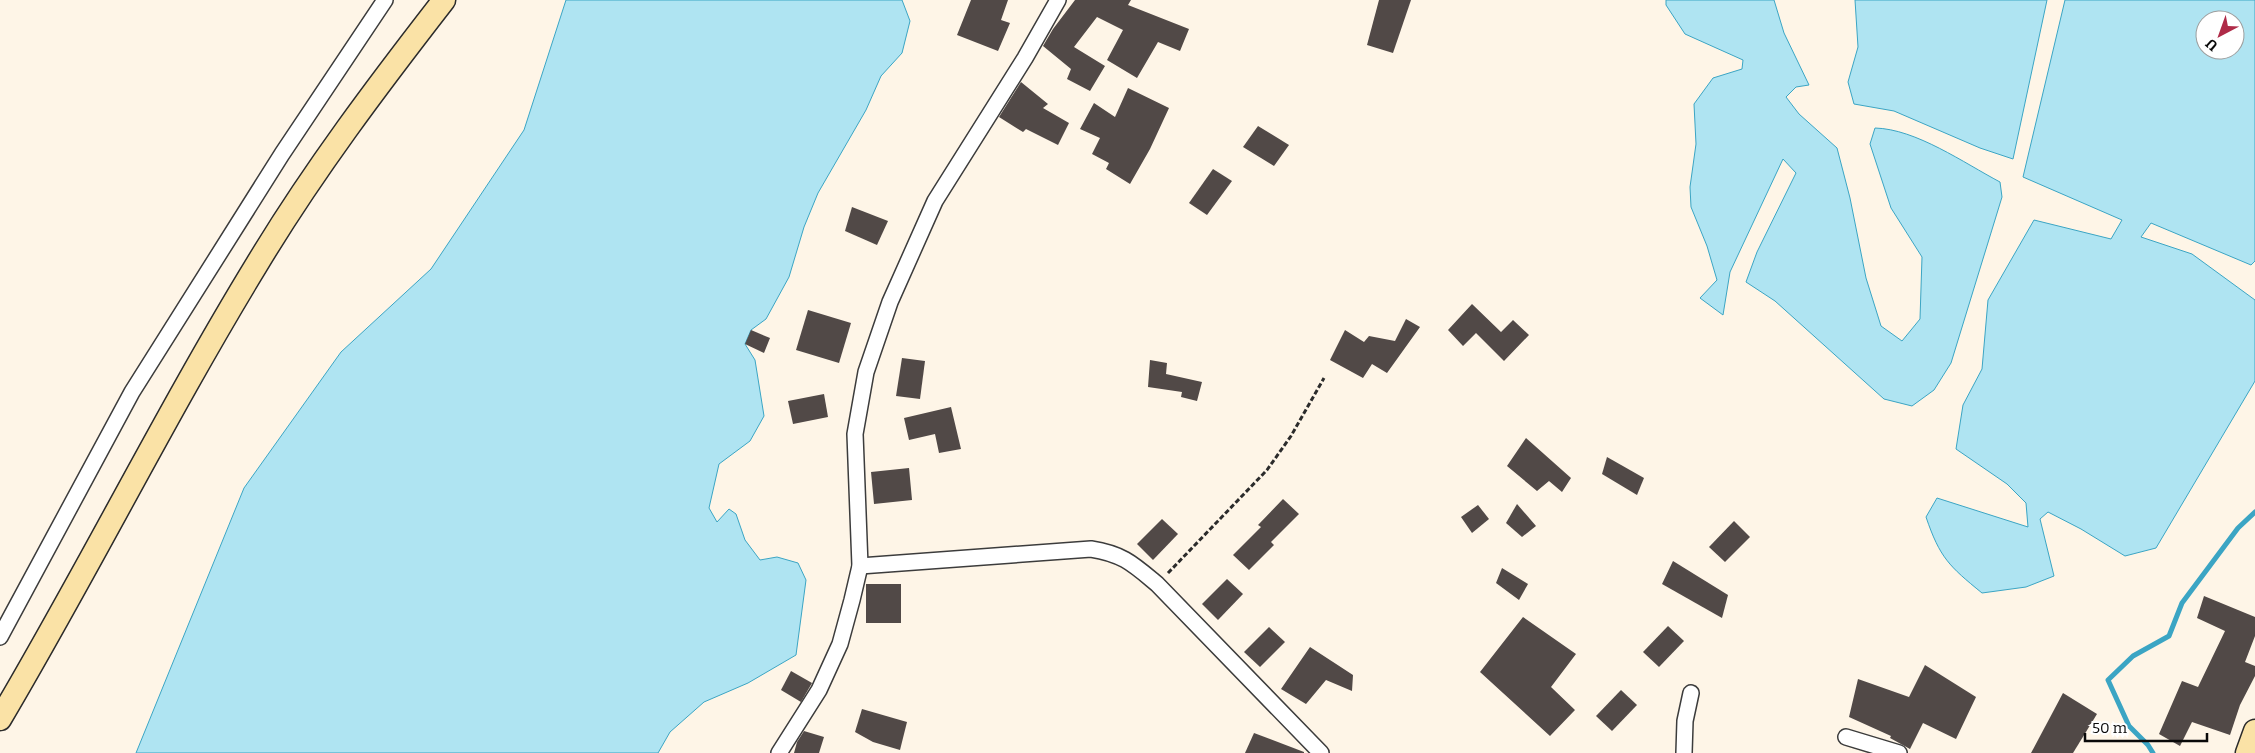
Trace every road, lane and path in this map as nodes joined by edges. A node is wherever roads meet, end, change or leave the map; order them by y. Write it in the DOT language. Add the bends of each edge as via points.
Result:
graph roads {
  1 [pos="385,0"];
  2 [pos="444,0"];
  3 [pos="1058,0"];
  4 [pos="1324,378"];
  5 [pos="860,566"];
  6 [pos="1157,584"];
  7 [pos="0,637"];
  8 [pos="1691,693"];
  9 [pos="0,719"];
  10 [pos="2255,731"];
  11 [pos="1846,737"];
  12 [pos="779,753"];
  13 [pos="1320,753"];
  14 [pos="1684,753"];
  15 [pos="1899,753"];
  16 [pos="2247,753"];
  1 -- 7 [label="street" via="282,154 132,392"];
  2 -- 9 [label="street" via="357,114 258,262 160,429 55,626"];
  3 -- 5 [label="street" via="934,201 887,310 866,372 855,434"];
  4 -- 6 [label="path" via="1292,436 1267,470"];
  5 -- 6 [label="street" via="1091,549 1111,552 1130,562"];
  5 -- 12 [label="street" via="840,644 819,690"];
  6 -- 13 [label="street"];
  8 -- 14 [label="street" via="1685,721"];
  10 -- 16 [label="street"];
  11 -- 15 [label="street"];
}
